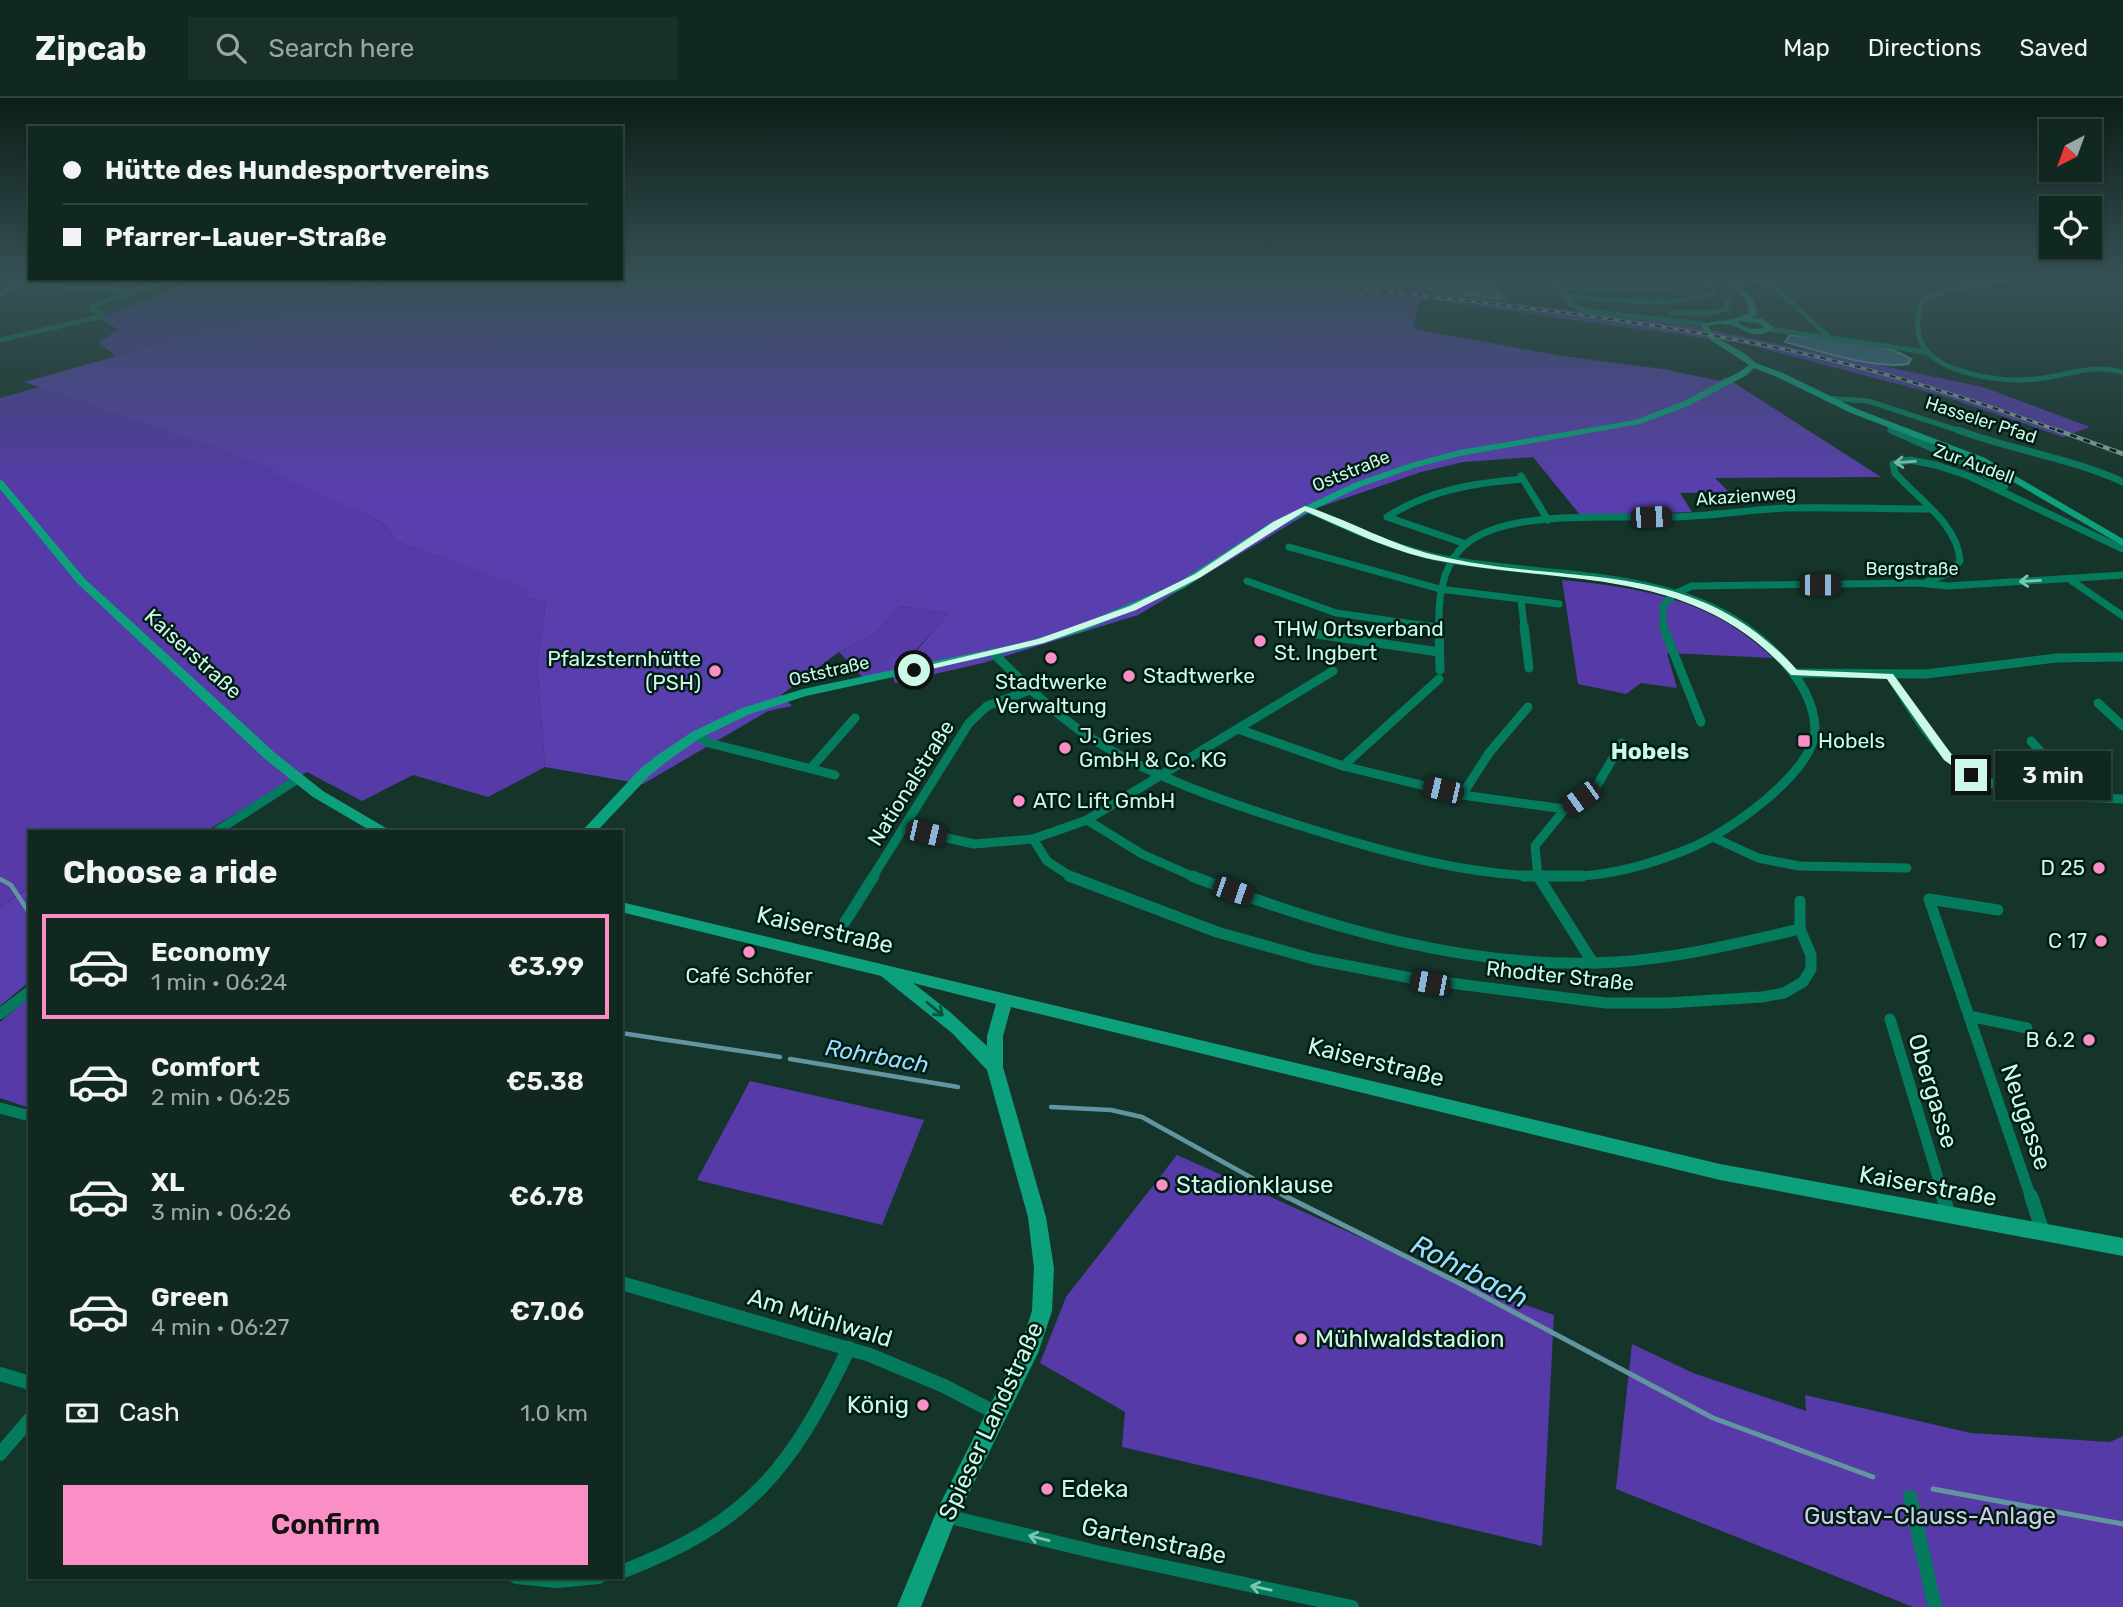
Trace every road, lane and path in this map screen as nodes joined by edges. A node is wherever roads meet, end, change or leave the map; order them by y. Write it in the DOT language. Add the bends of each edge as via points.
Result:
graph roads {
  1 [pos="1730,348"];
  2 [pos="1904,348"];
  3 [pos="1924,348"];
  4 [pos="1926,352"];
  5 [pos="1752,365"];
  6 [pos="2123,372"];
  7 [pos="1826,398"];
  8 [pos="1894,426"];
  9 [pos="2123,482"];
  10 [pos="0,483"];
  11 [pos="2016,496"];
  12 [pos="1305,508"];
  13 [pos="1929,509"];
  14 [pos="1548,520"];
  15 [pos="2123,543"];
  16 [pos="1466,544"];
  17 [pos="1289,547"];
  18 [pos="2123,549"];
  19 [pos="1454,561"];
  20 [pos="2123,575"];
  21 [pos="2069,579"];
  22 [pos="1247,581"];
  23 [pos="1919,583"];
  24 [pos="1440,589"];
  25 [pos="1674,594"];
  26 [pos="1521,599"];
  27 [pos="1559,604"];
  28 [pos="2123,616"];
  29 [pos="1440,628"];
  30 [pos="1316,634"];
  31 [pos="1440,652"];
  32 [pos="993,653"];
  33 [pos="2123,657"];
  34 [pos="1529,668"];
  35 [pos="1333,671"];
  36 [pos="1794,673"];
  37 [pos="1890,676"];
  38 [pos="1030,690"];
  39 [pos="2098,703"];
  40 [pos="1528,707"];
  41 [pos="855,718"];
  42 [pos="1700,722"];
  43 [pos="2123,726"];
  44 [pos="1238,729"];
  45 [pos="696,735"];
  46 [pos="2031,741"];
  47 [pos="1622,743"];
  48 [pos="1343,766"];
  49 [pos="812,767"];
  50 [pos="835,775"];
  51 [pos="1160,775"];
  52 [pos="298,779"];
  53 [pos="1462,795"];
  54 [pos="2080,796"];
  55 [pos="2123,799"];
  56 [pos="1565,809"];
  57 [pos="1087,820"];
  58 [pos="902,828"];
  59 [pos="218,830"];
  60 [pos="379,830"];
  61 [pos="590,830"];
  62 [pos="1715,838"];
  63 [pos="1033,839"];
  64 [pos="1907,868"];
  65 [pos="1538,878"];
  66 [pos="1800,901"];
  67 [pos="623,907"];
  68 [pos="1998,910"];
  69 [pos="845,922"];
  70 [pos="1800,929"];
  71 [pos="1594,963"];
  72 [pos="881,968"];
  73 [pos="28,993"];
  74 [pos="1005,1000"];
  75 [pos="0,1014"];
  76 [pos="1969,1016"];
  77 [pos="1889,1019"];
  78 [pos="2027,1028"];
  79 [pos="997,1073"];
  80 [pos="0,1108"];
  81 [pos="28,1115"];
  82 [pos="1949,1215"];
  83 [pos="2043,1232"];
  84 [pos="2123,1247"];
  85 [pos="623,1284"];
  86 [pos="849,1348"];
  87 [pos="0,1374"];
  88 [pos="28,1382"];
  89 [pos="998,1414"];
  90 [pos="28,1421"];
  91 [pos="0,1454"];
  92 [pos="1910,1497"];
  93 [pos="946,1516"];
  94 [pos="623,1571"];
  95 [pos="526,1579"];
  96 [pos="588,1579"];
  97 [pos="909,1607"];
  98 [pos="1352,1607"];
  99 [pos="1935,1607"];
  1 -- 5 [label="main road"];
  2 -- 4 [label="street"];
  3 -- 4 [label="street"];
  4 -- 6 [label="street" via="1954,367 2003,380 2042,379 2105,365"];
  5 -- 7 [label="main road"];
  5 -- 12 [label="main road, Oststraße" via="1685,404 1637,422 1436,459 1356,485"];
  7 -- 8 [label="main road"];
  7 -- 9 [label="street, Hasseler Pfad" via="1857,399 1886,407"];
  8 -- 11 [label="street" via="1890,429 1969,465"];
  8 -- 15 [label="main road" via="1982,460"];
  10 -- 52 [label="main road, Kaiserstraße" via="81,581"];
  11 -- 13 [label="street, Zur Audell, one-way" via="1929,464 1894,462 1895,473"];
  11 -- 18 [label="street, Zur Audell"];
  12 -- 19 [label="street" via="1393,545"];
  12 -- 32 [label="main road, Oststraße" via="1198,576 1142,604 1077,630"];
  13 -- 14 [label="street, Akazienweg" via="1800,508"];
  13 -- 23 [label="street, Zur Audell" via="1956,539 1962,555 1951,573"];
  14 -- 16 [label="street, Akazienweg" via="1491,531"];
  14 -- 16 [label="street" via="1522,478 1424,495 1387,517"];
  16 -- 19 [label="street, Akazienweg"];
  17 -- 24 [label="street"];
  19 -- 24 [label="street, Akazienweg"];
  19 -- 25 [label="street" via="1623,581"];
  20 -- 21 [label="street, Bergstraße"];
  21 -- 23 [label="street, Bergstraße, one-way" via="1948,586"];
  21 -- 28 [label="street"];
  22 -- 29 [label="street" via="1332,612"];
  23 -- 25 [label="street, Bergstraße" via="1692,586"];
  24 -- 26 [label="street"];
  24 -- 29 [label="street"];
  25 -- 36 [label="street" via="1749,630"];
  25 -- 42 [label="street" via="1663,606 1662,624"];
  26 -- 27 [label="street"];
  26 -- 34 [label="street"];
  29 -- 31 [label="street"];
  30 -- 31 [label="street"];
  31 -- 48 [label="street" via="1439,674"];
  32 -- 38 [label="street"];
  32 -- 45 [label="main road, Oststraße" via="803,693 746,711"];
  33 -- 37 [label="street" via="2082,656"];
  35 -- 44 [label="street"];
  36 -- 37 [label="street"];
  36 -- 62 [label="street" via="1813,712 1816,733 1811,752 1787,780"];
  37 -- 54 [label="street" via="1958,766 1988,783 2018,792"];
  38 -- 51 [label="street" via="1095,741"];
  38 -- 58 [label="street, Nationalstraße" via="987,706 969,723"];
  39 -- 43 [label="street"];
  40 -- 53 [label="street" via="1489,753"];
  41 -- 49 [label="street"];
  44 -- 48 [label="street"];
  44 -- 51 [label="street"];
  45 -- 49 [label="street" via="709,743"];
  45 -- 61 [label="main road, Oststraße" via="645,772"];
  46 -- 54 [label="street"];
  47 -- 56 [label="street" via="1596,787"];
  48 -- 53 [label="street"];
  49 -- 50 [label="street"];
  51 -- 57 [label="street"];
  51 -- 65 [label="street" via="1382,851 1480,873"];
  52 -- 59 [label="street"];
  52 -- 60 [label="main road, Kaiserstraße"];
  53 -- 56 [label="street"];
  54 -- 55 [label="street"];
  56 -- 65 [label="street" via="1535,846"];
  57 -- 63 [label="street"];
  57 -- 71 [label="street" via="1188,876 1321,921 1434,947 1536,962"];
  58 -- 63 [label="street" via="974,844"];
  58 -- 69 [label="street, Nationalstraße"];
  62 -- 64 [label="street" via="1758,858 1799,866"];
  62 -- 65 [label="street" via="1645,866"];
  63 -- 70 [label="street, Rhodter Straße" via="1036,850 1068,876 1151,911 1246,943 1430,983 1636,1004 1774,996 1804,982 1811,968 1812,953"];
  65 -- 71 [label="street"];
  66 -- 70 [label="street, Rhodter Straße"];
  67 -- 72 [label="main road, Kaiserstraße"];
  68 -- 76 [label="street, Neugasse" via="1929,900"];
  70 -- 71 [label="street" via="1694,953"];
  72 -- 74 [label="main road, Kaiserstraße"];
  72 -- 79 [label="main road, Spieser Landstraße, one-way" via="959,1029"];
  73 -- 75 [label="street"];
  74 -- 79 [label="main road, Spieser Landstraße" via="995,1036"];
  74 -- 82 [label="main road, Kaiserstraße" via="1720,1172"];
  76 -- 78 [label="street"];
  76 -- 83 [label="street, Neugasse"];
  77 -- 82 [label="street, Obergasse"];
  79 -- 89 [label="main road, Spieser Landstraße" via="1037,1217 1044,1268 1031,1346"];
  80 -- 81 [label="street"];
  82 -- 83 [label="main road, Kaiserstraße"];
  83 -- 84 [label="main road, Kaiserstraße"];
  85 -- 86 [label="street, Am Mühlwald"];
  86 -- 89 [label="street, Am Mühlwald" via="944,1386"];
  86 -- 94 [label="street" via="810,1426 767,1484 701,1539"];
  87 -- 88 [label="street"];
  89 -- 93 [label="main road, Spieser Landstraße"];
  90 -- 91 [label="street"];
  92 -- 99 [label="street"];
  93 -- 97 [label="main road, Spieser Landstraße"];
  98 -- 93 [label="street, Gartenstraße, one-way"];
  95 -- 96 [label="street"];
}
